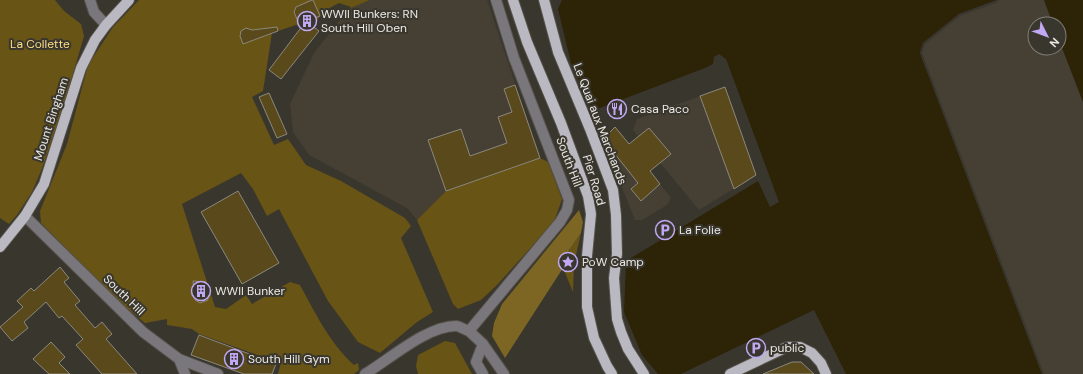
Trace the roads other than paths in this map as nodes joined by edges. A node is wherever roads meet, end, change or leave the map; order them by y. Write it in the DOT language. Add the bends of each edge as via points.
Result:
graph roads {
  1 [pos="90,0"];
  2 [pos="129,0"];
  3 [pos="496,0"];
  4 [pos="513,0"];
  5 [pos="544,0"];
  6 [pos="106,25"];
  7 [pos="25,216"];
  8 [pos="0,247"];
  9 [pos="469,331"];
  10 [pos="483,344"];
  11 [pos="179,359"];
  12 [pos="186,374"];
  13 [pos="218,374"];
  14 [pos="366,374"];
  15 [pos="483,374"];
  16 [pos="504,374"];
  17 [pos="612,374"];
  18 [pos="644,374"];
  19 [pos="730,374"];
  20 [pos="826,374"];
  1 -- 6 [label="street" via="94,12"];
  2 -- 6 [label="main road, Mount Bingham"];
  3 -- 9 [label="street, South Hill" via="514,58 569,200 560,222"];
  4 -- 17 [label="main road, Pier Road" via="588,196 591,214 587,256 587,307 594,338"];
  5 -- 18 [label="main road, Le Quai aux Marchands" via="558,52 613,190 617,254 614,278 618,319 628,349"];
  6 -- 7 [label="main road, Mount Bingham" via="95,40 82,68 44,184"];
  7 -- 8 [label="main road, Mount Bingham"];
  7 -- 11 [label="street, South Hill" via="143,332"];
  9 -- 10 [label="street"];
  9 -- 14 [label="street" via="459,326 434,331"];
  10 -- 15 [label="street" via="476,362"];
  10 -- 16 [label="street"];
  11 -- 12 [label="street"];
  11 -- 13 [label="street, South Hill"];
  19 -- 20 [label="main road" via="787,347 800,347 812,353"];
}
